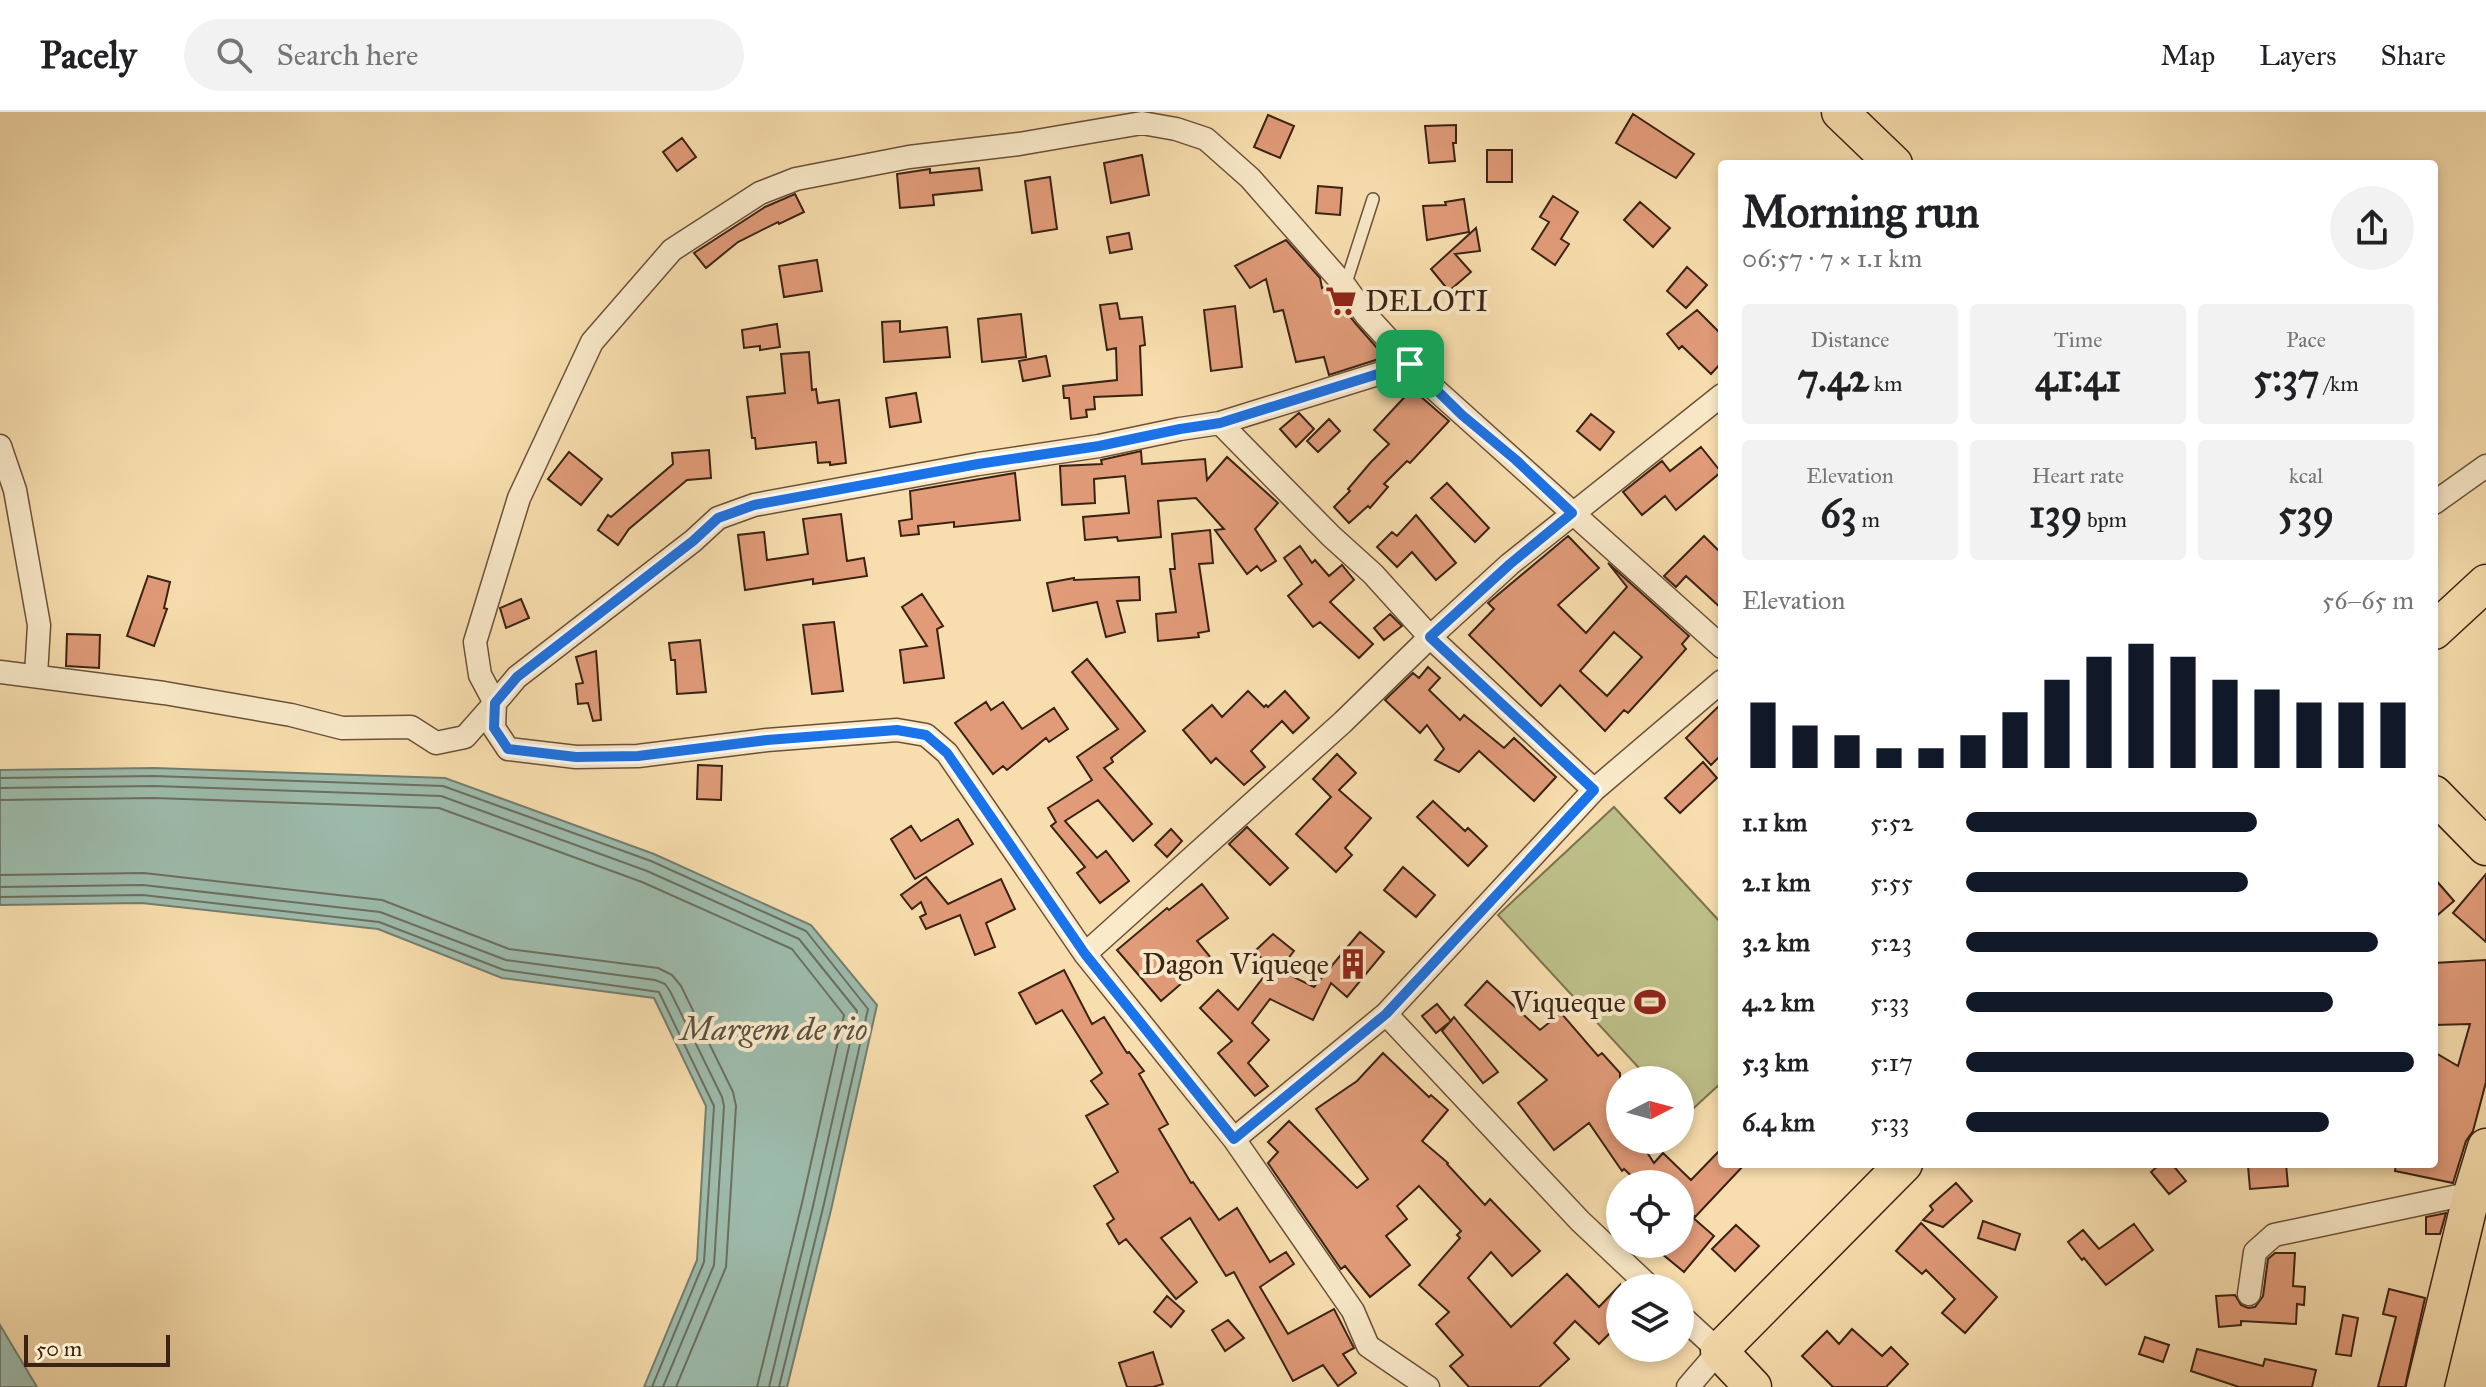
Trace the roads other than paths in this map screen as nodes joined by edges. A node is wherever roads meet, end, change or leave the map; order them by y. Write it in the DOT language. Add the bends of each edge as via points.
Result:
graph roads {
  1 [pos="1840,112"];
  2 [pos="1890,160"];
  3 [pos="1373,199"];
  4 [pos="1345,286"];
  5 [pos="1410,364"];
  6 [pos="1718,398"];
  7 [pos="1220,423"];
  8 [pos="0,446"];
  9 [pos="2486,466"];
  10 [pos="2438,500"];
  11 [pos="1572,513"];
  12 [pos="2486,583"];
  13 [pos="2438,627"];
  14 [pos="1430,637"];
  15 [pos="1718,643"];
  16 [pos="0,672"];
  17 [pos="36,675"];
  18 [pos="1718,684"];
  19 [pos="495,703"];
  20 [pos="1594,790"];
  21 [pos="2438,798"];
  22 [pos="2486,847"];
  23 [pos="1085,954"];
  24 [pos="1386,1014"];
  25 [pos="1234,1139"];
  26 [pos="2486,1147"];
  27 [pos="1900,1168"];
  28 [pos="2472,1193"];
  29 [pos="1636,1274"];
  30 [pos="2249,1294"];
  31 [pos="1694,1328"];
  32 [pos="1719,1351"];
  33 [pos="1428,1387"];
  34 [pos="1688,1387"];
  35 [pos="1753,1387"];
  36 [pos="2425,1387"];
  1 -- 2 [label="main road"];
  3 -- 4 [label="lane"];
  4 -- 5 [label="street"];
  4 -- 19 [label="street" via="1250,178 1206,139 1142,123 909,157 796,179 760,193 672,250 592,342 519,498 475,642 480,675"];
  5 -- 7 [label="street"];
  5 -- 11 [label="street"];
  6 -- 11 [label="street"];
  7 -- 14 [label="street"];
  7 -- 19 [label="street" via="754,505 718,518 517,677"];
  8 -- 17 [label="street" via="15,490 39,625"];
  9 -- 10 [label="street"];
  11 -- 14 [label="street"];
  11 -- 15 [label="street"];
  12 -- 13 [label="main road"];
  14 -- 20 [label="street"];
  14 -- 23 [label="street"];
  16 -- 17 [label="street"];
  17 -- 19 [label="street" via="164,693 342,728 411,727 436,743 465,737"];
  18 -- 20 [label="street"];
  19 -- 23 [label="street" via="494,728 508,749 576,757 638,756 897,730 926,735 947,753"];
  20 -- 24 [label="street"];
  21 -- 22 [label="main road"];
  23 -- 25 [label="street"];
  24 -- 25 [label="street"];
  24 -- 29 [label="street"];
  25 -- 33 [label="street" via="1353,1311 1368,1346"];
  26 -- 28 [label="main road"];
  27 -- 32 [label="main road"];
  28 -- 30 [label="street" via="2274,1235 2255,1252"];
  28 -- 36 [label="main road"];
  31 -- 32 [label="street"];
  32 -- 34 [label="street"];
  32 -- 35 [label="main road"];
}
